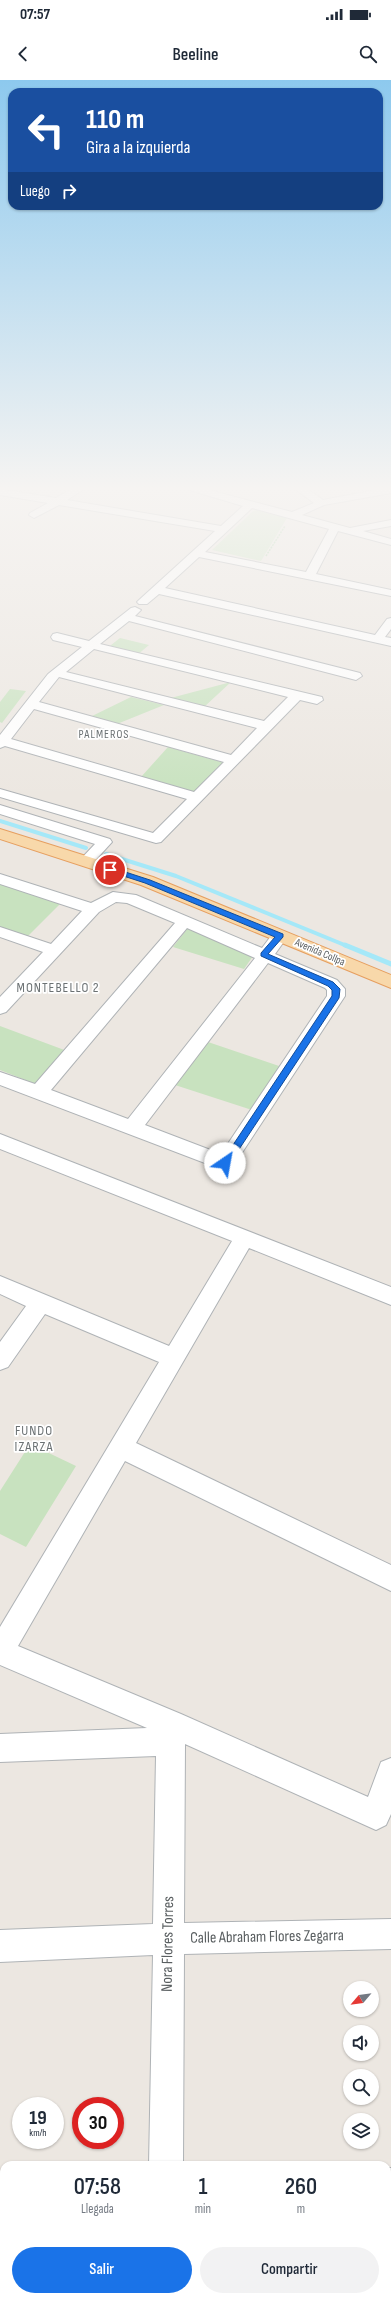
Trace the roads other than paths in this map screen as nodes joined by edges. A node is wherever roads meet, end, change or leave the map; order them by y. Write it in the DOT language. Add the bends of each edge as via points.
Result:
graph roads {
  1 [pos="157,590"];
  2 [pos="375,590"];
  3 [pos="391,593"];
  4 [pos="135,610"];
  5 [pos="391,621"];
  6 [pos="57,637"];
  7 [pos="378,639"];
  8 [pos="391,642"];
  9 [pos="92,646"];
  10 [pos="57,673"];
  11 [pos="356,676"];
  12 [pos="296,696"];
  13 [pos="317,700"];
  14 [pos="31,704"];
  15 [pos="266,726"];
  16 [pos="2,742"];
  17 [pos="233,760"];
  18 [pos="0,793"];
  19 [pos="197,797"];
  20 [pos="0,809"];
  21 [pos="0,834"];
  22 [pos="86,862"];
  23 [pos="0,879"];
  24 [pos="93,909"];
  25 [pos="185,921"];
  26 [pos="0,932"];
  27 [pos="280,936"];
  28 [pos="54,950"];
  29 [pos="264,955"];
  30 [pos="391,982"];
  31 [pos="2,1003"];
  32 [pos="0,1078"];
  33 [pos="38,1092"];
  34 [pos="132,1128"];
  35 [pos="0,1141"];
  36 [pos="246,1237"];
  37 [pos="0,1285"];
  38 [pos="391,1296"];
  39 [pos="41,1302"];
  40 [pos="174,1358"];
  41 [pos="0,1360"];
  42 [pos="122,1448"];
  43 [pos="391,1578"];
  44 [pos="0,1652"];
  45 [pos="170,1732"];
  46 [pos="0,1748"];
  47 [pos="391,1772"];
  48 [pos="391,1934"];
  49 [pos="168,1939"];
  50 [pos="0,1946"];
  51 [pos="166,2161"];
  1 -- 4 [label="street"];
  1 -- 7 [label="street"];
  2 -- 3 [label="street"];
  4 -- 9 [label="street"];
  4 -- 11 [label="street"];
  5 -- 7 [label="street"];
  6 -- 9 [label="street"];
  7 -- 8 [label="street"];
  9 -- 10 [label="street"];
  9 -- 12 [label="street"];
  10 -- 14 [label="street" via="46,683"];
  10 -- 15 [label="street"];
  12 -- 13 [label="street"];
  12 -- 15 [label="street"];
  14 -- 16 [label="street"];
  14 -- 17 [label="street"];
  15 -- 17 [label="street"];
  16 -- 19 [label="street"];
  17 -- 19 [label="street"];
  18 -- 19 [label="street" via="156,839"];
  20 -- 22 [label="street" via="105,842"];
  21 -- 22 [label="main road, Avenida Collpa"];
  22 -- 27 [label="main road, Avenida Collpa" via="147,881"];
  23 -- 24 [label="street"];
  24 -- 25 [label="street" via="113,897 130,898"];
  24 -- 28 [label="street"];
  25 -- 29 [label="street"];
  25 -- 33 [label="street"];
  26 -- 28 [label="street"];
  27 -- 29 [label="street"];
  27 -- 30 [label="main road, Avenida Collpa"];
  28 -- 31 [label="street"];
  29 -- 34 [label="street"];
  29 -- 34 [label="street" via="330,984 336,989 336,996 225,1163"];
  32 -- 33 [label="street"];
  33 -- 34 [label="street"];
  35 -- 36 [label="street"];
  36 -- 38 [label="street"];
  36 -- 40 [label="street"];
  37 -- 39 [label="street"];
  39 -- 40 [label="street"];
  39 -- 41 [label="street"];
  40 -- 42 [label="street"];
  42 -- 43 [label="street"];
  42 -- 44 [label="street"];
  44 -- 45 [label="street"];
  45 -- 46 [label="street"];
  45 -- 47 [label="street" via="376,1815"];
  45 -- 49 [label="street, Nora Flores Torres"];
  48 -- 49 [label="street, Calle Abraham Flores Zegarra"];
  49 -- 50 [label="street, Calle Abraham Flores Zegarra"];
  49 -- 51 [label="street, Nora Flores Torres"];
}
